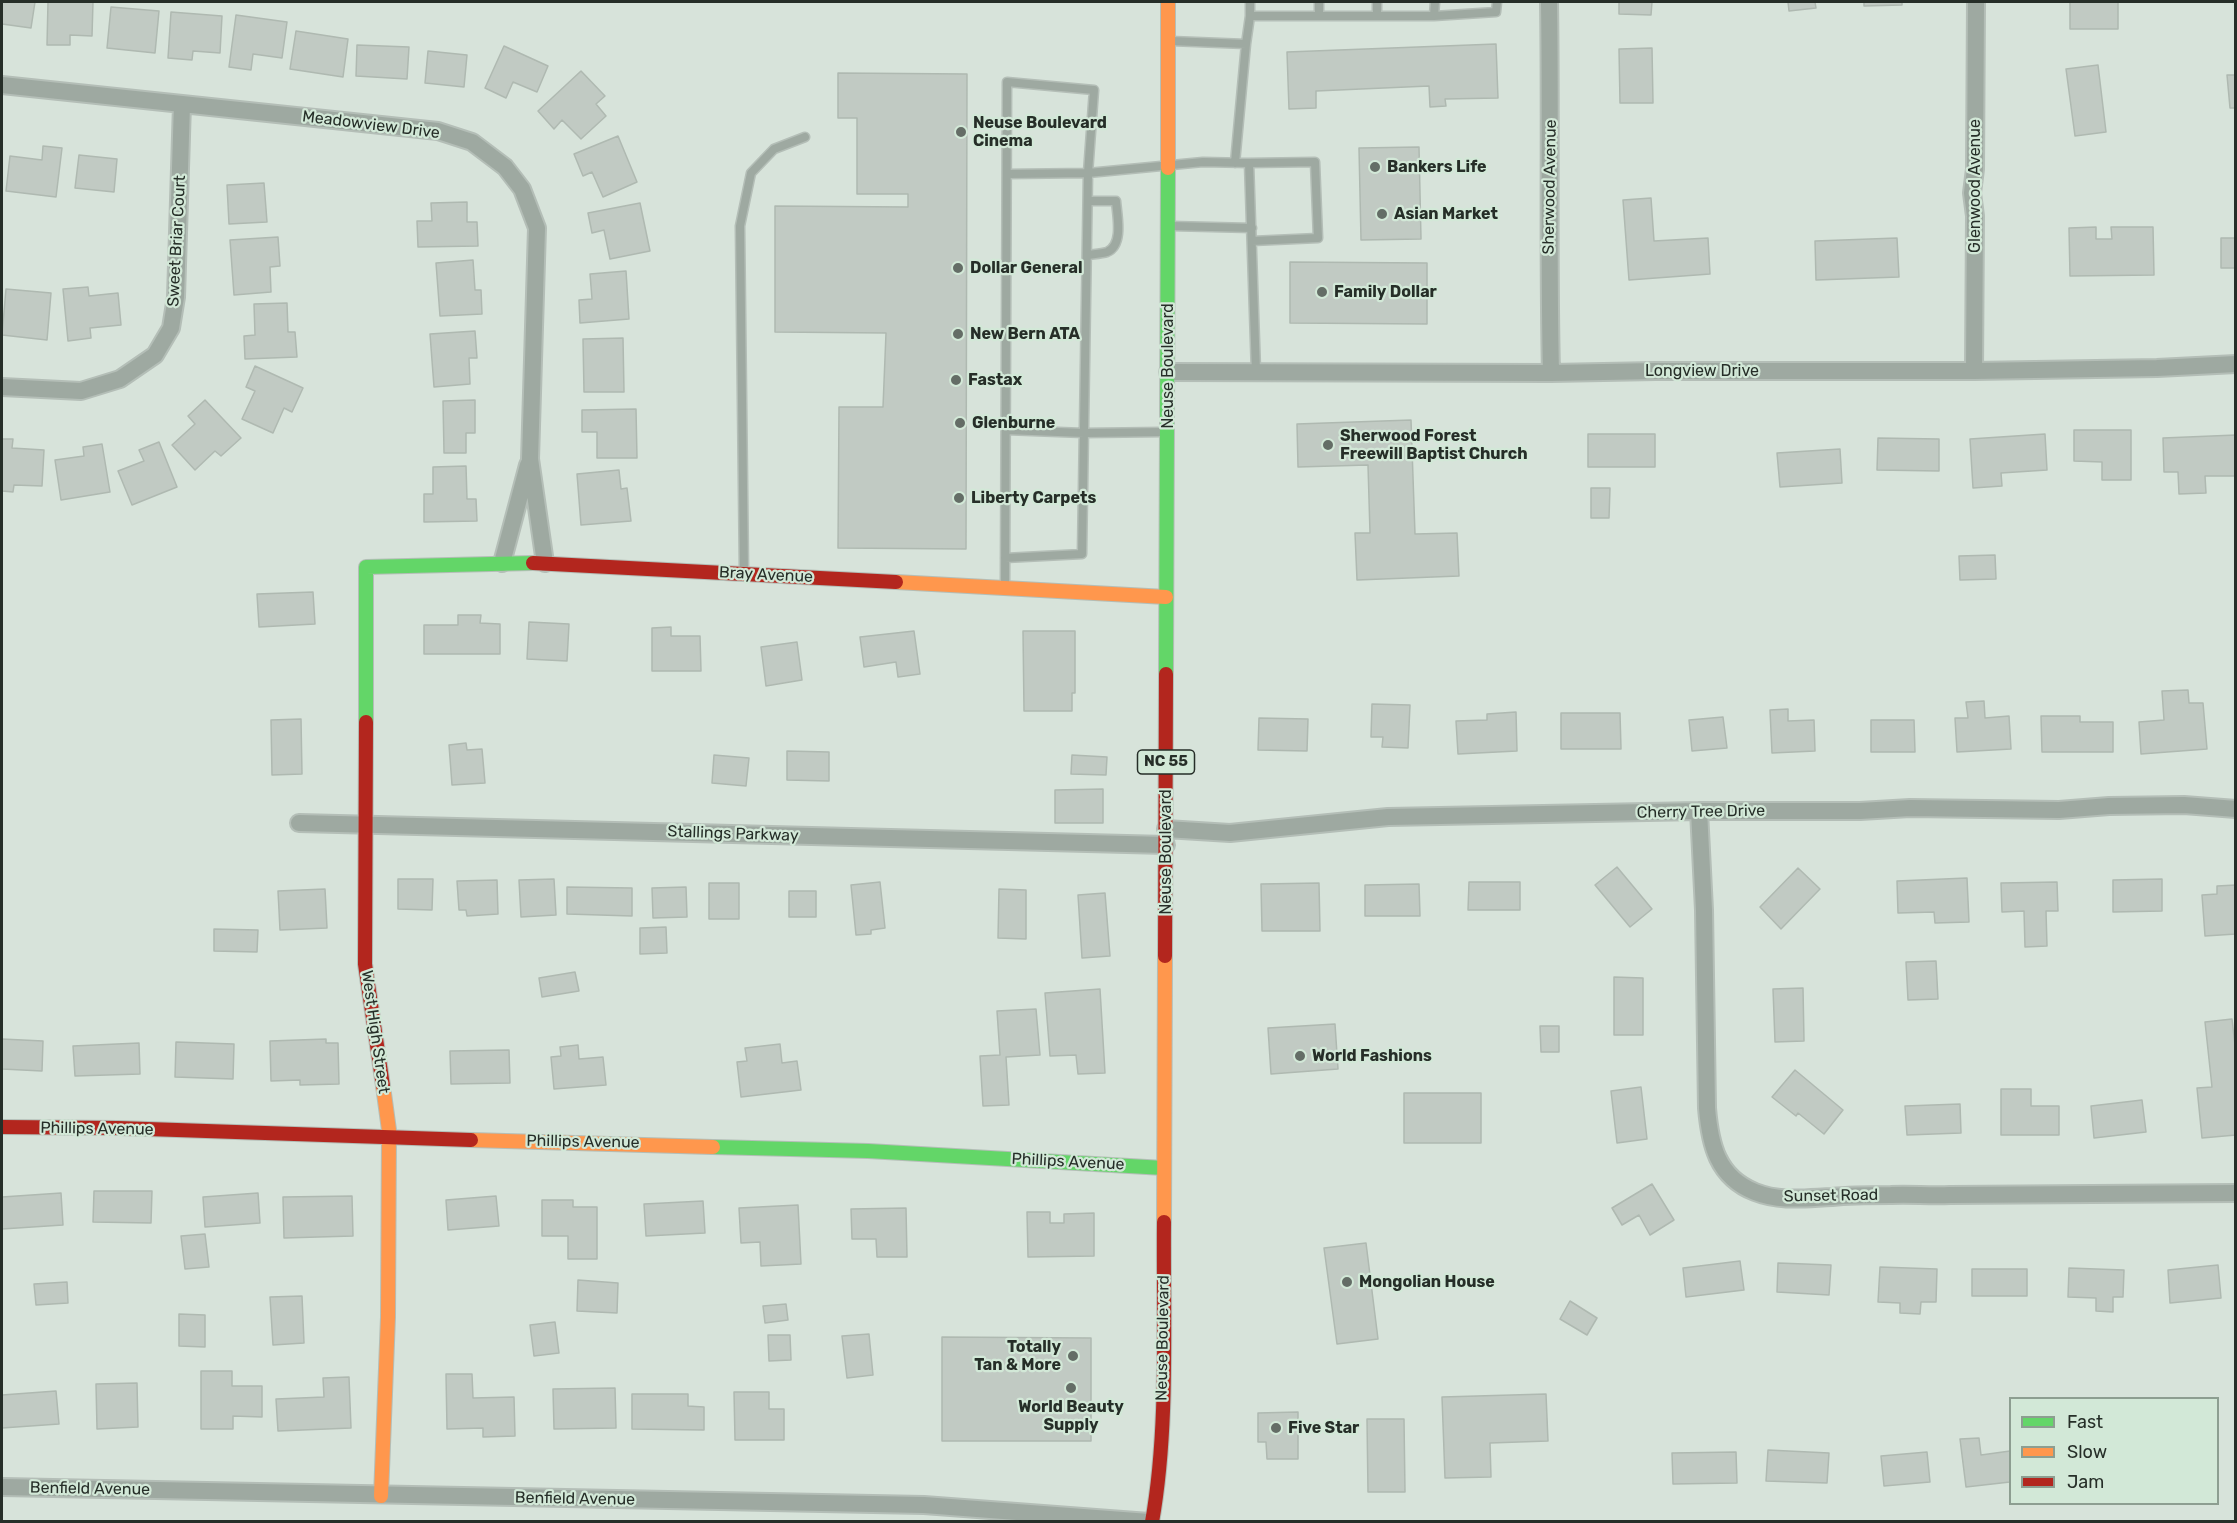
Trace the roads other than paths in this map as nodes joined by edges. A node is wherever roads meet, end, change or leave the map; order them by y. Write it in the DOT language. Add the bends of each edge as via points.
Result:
graph roads {
  1 [pos="1168,2"];
  2 [pos="1250,2"];
  3 [pos="1319,2"];
  4 [pos="1377,2"];
  5 [pos="1435,2"];
  6 [pos="1497,2"];
  7 [pos="1549,2"];
  8 [pos="1976,2"];
  9 [pos="1250,16"];
  10 [pos="1319,16"];
  11 [pos="1377,16"];
  12 [pos="1434,16"];
  13 [pos="1167,41"];
  14 [pos="1246,44"];
  15 [pos="2,85"];
  16 [pos="182,104"];
  17 [pos="805,137"];
  18 [pos="1235,163"];
  19 [pos="1250,163"];
  20 [pos="1167,166"];
  21 [pos="1088,173"];
  22 [pos="1007,174"];
  23 [pos="1088,201"];
  24 [pos="1167,226"];
  25 [pos="1252,228"];
  26 [pos="1252,241"];
  27 [pos="1087,255"];
  28 [pos="2235,364"];
  29 [pos="1974,371"];
  30 [pos="1168,372"];
  31 [pos="1256,372"];
  32 [pos="1551,373"];
  33 [pos="2,387"];
  34 [pos="1006,430"];
  35 [pos="1167,432"];
  36 [pos="1084,433"];
  37 [pos="530,459"];
  38 [pos="1005,558"];
  39 [pos="502,563"];
  40 [pos="545,563"];
  41 [pos="366,567"];
  42 [pos="744,574"];
  43 [pos="1005,588"];
  44 [pos="1166,597"];
  45 [pos="2235,809"];
  46 [pos="1699,811"];
  47 [pos="299,822"];
  48 [pos="364,824"];
  49 [pos="1166,837"];
  50 [pos="2,1127"];
  51 [pos="389,1138"];
  52 [pos="1164,1168"];
  53 [pos="2235,1193"];
  54 [pos="2,1487"];
  55 [pos="381,1496"];
  56 [pos="1151,1521"];
  1 -- 13 [label="street, Neuse Boulevard / NC 55"];
  2 -- 9 [label="lane"];
  3 -- 10 [label="lane"];
  4 -- 11 [label="lane"];
  5 -- 12 [label="lane"];
  6 -- 12 [label="lane" via="1496,12"];
  7 -- 32 [label="street, Sherwood Avenue"];
  8 -- 29 [label="street, Glenwood Avenue"];
  9 -- 10 [label="lane"];
  9 -- 14 [label="lane"];
  10 -- 11 [label="lane"];
  11 -- 12 [label="lane"];
  13 -- 14 [label="lane"];
  13 -- 20 [label="street, Neuse Boulevard / NC 55"];
  14 -- 18 [label="lane"];
  15 -- 16 [label="street, Meadowview Drive"];
  16 -- 33 [label="street, Sweet Briar Court" via="176,297 171,328 155,356 120,379 81,391"];
  16 -- 37 [label="street, Meadowview Drive" via="438,131 472,142 505,166 522,189 537,228"];
  17 -- 42 [label="lane" via="774,149 751,173 740,226"];
  18 -- 19 [label="lane"];
  18 -- 20 [label="lane"];
  19 -- 25 [label="lane"];
  19 -- 26 [label="lane" via="1315,162 1318,238"];
  20 -- 21 [label="lane"];
  20 -- 24 [label="street, Neuse Boulevard / NC 55"];
  21 -- 22 [label="lane"];
  21 -- 22 [label="lane" via="1094,90 1007,82"];
  21 -- 23 [label="lane"];
  22 -- 34 [label="lane"];
  23 -- 27 [label="lane"];
  23 -- 27 [label="lane" via="1116,201 1118,230 1108,252"];
  24 -- 25 [label="lane"];
  24 -- 30 [label="street, Neuse Boulevard / NC 55"];
  25 -- 26 [label="lane"];
  26 -- 31 [label="lane"];
  27 -- 36 [label="lane"];
  28 -- 29 [label="street, Longview Drive"];
  29 -- 32 [label="street, Longview Drive"];
  30 -- 31 [label="street, Longview Drive"];
  30 -- 35 [label="street, Neuse Boulevard / NC 55"];
  31 -- 32 [label="street, Longview Drive"];
  34 -- 36 [label="lane"];
  34 -- 38 [label="lane"];
  35 -- 36 [label="lane"];
  35 -- 44 [label="street, Neuse Boulevard / NC 55"];
  36 -- 38 [label="lane" via="1082,554"];
  37 -- 39 [label="street, Meadowview Drive"];
  37 -- 40 [label="street, Meadowview Drive"];
  38 -- 43 [label="lane"];
  39 -- 40 [label="street, Bray Avenue"];
  39 -- 41 [label="street, Bray Avenue"];
  40 -- 42 [label="street, Bray Avenue"];
  41 -- 48 [label="street, West High Street"];
  42 -- 43 [label="street, Bray Avenue"];
  43 -- 44 [label="street, Bray Avenue"];
  44 -- 49 [label="street, Neuse Boulevard / NC 55"];
  45 -- 46 [label="street, Cherry Tree Drive" via="2109,806 2060,810"];
  46 -- 49 [label="street, Cherry Tree Drive" via="1388,817"];
  46 -- 53 [label="street, Sunset Road" via="1709,1129 1719,1162 1741,1185 1769,1196 1799,1200 1893,1195"];
  47 -- 48 [label="street, Stallings Parkway"];
  48 -- 49 [label="street, Stallings Parkway"];
  48 -- 51 [label="street, West High Street" via="365,964"];
  49 -- 52 [label="street, Neuse Boulevard / NC 55"];
  50 -- 51 [label="street, Phillips Avenue"];
  51 -- 52 [label="street, Phillips Avenue" via="868,1151"];
  51 -- 55 [label="street, West High Street"];
  52 -- 56 [label="street, Neuse Boulevard / NC 55" via="1163,1377 1158,1488"];
  54 -- 55 [label="street, Benfield Avenue"];
  55 -- 56 [label="street, Benfield Avenue" via="924,1505"];
}
